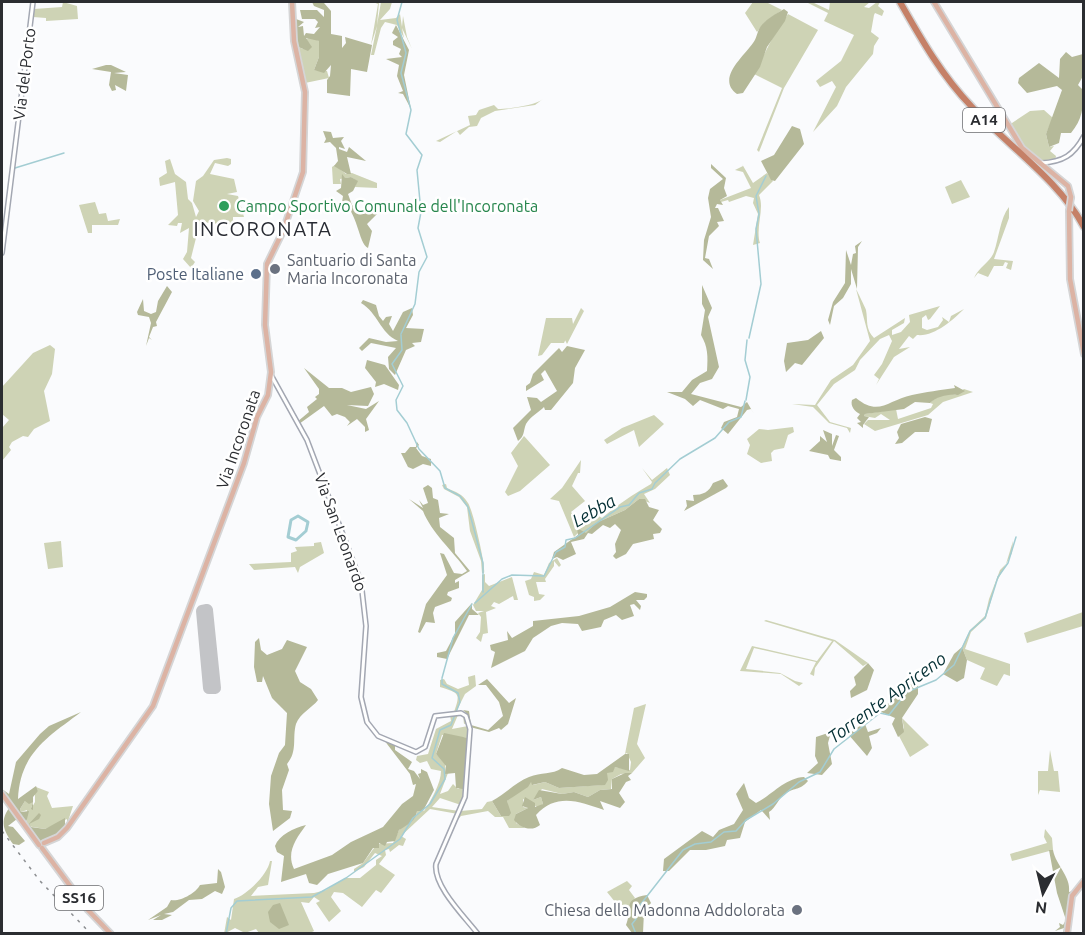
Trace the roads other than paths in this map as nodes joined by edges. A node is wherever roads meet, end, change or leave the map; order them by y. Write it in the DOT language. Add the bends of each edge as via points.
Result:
graph roads {
  1 [pos="33,2"];
  2 [pos="292,2"];
  3 [pos="901,2"];
  4 [pos="934,2"];
  5 [pos="1083,136"];
  6 [pos="1039,163"];
  7 [pos="1083,222"];
  8 [pos="1083,227"];
  9 [pos="2,254"];
  10 [pos="1083,354"];
  11 [pos="271,374"];
  12 [pos="2,794"];
  13 [pos="44,844"];
  14 [pos="1083,881"];
  15 [pos="111,933"];
  16 [pos="478,933"];
  17 [pos="1067,933"];
  1 -- 9 [label="street, Via del Porto"];
  2 -- 11 [label="main road, Via Incoronata" via="294,40 304,92 303,172 284,231 267,264 265,325"];
  3 -- 7 [label="highway, A14" via="958,87 1061,192"];
  3 -- 8 [label="highway, A14" via="926,48 955,88 1059,194"];
  4 -- 6 [label="main road" via="1016,140"];
  5 -- 6 [label="street" via="1076,151 1066,158"];
  6 -- 10 [label="main road, bridge" via="1068,186 1071,197 1070,279"];
  11 -- 13 [label="main road, Via Incoronata" via="268,395 257,417 244,463 153,706 71,823 60,836"];
  11 -- 16 [label="street, Via San Leonardo" via="307,440 361,582 366,626 361,697 369,727 381,738 416,752 424,747 435,716 466,715 470,729 465,797 436,871 452,903"];
  12 -- 13 [label="main road, SS16" via="34,837"];
  13 -- 15 [label="main road, SS16" via="88,910"];
  14 -- 17 [label="main road" via="1072,896"];
}
